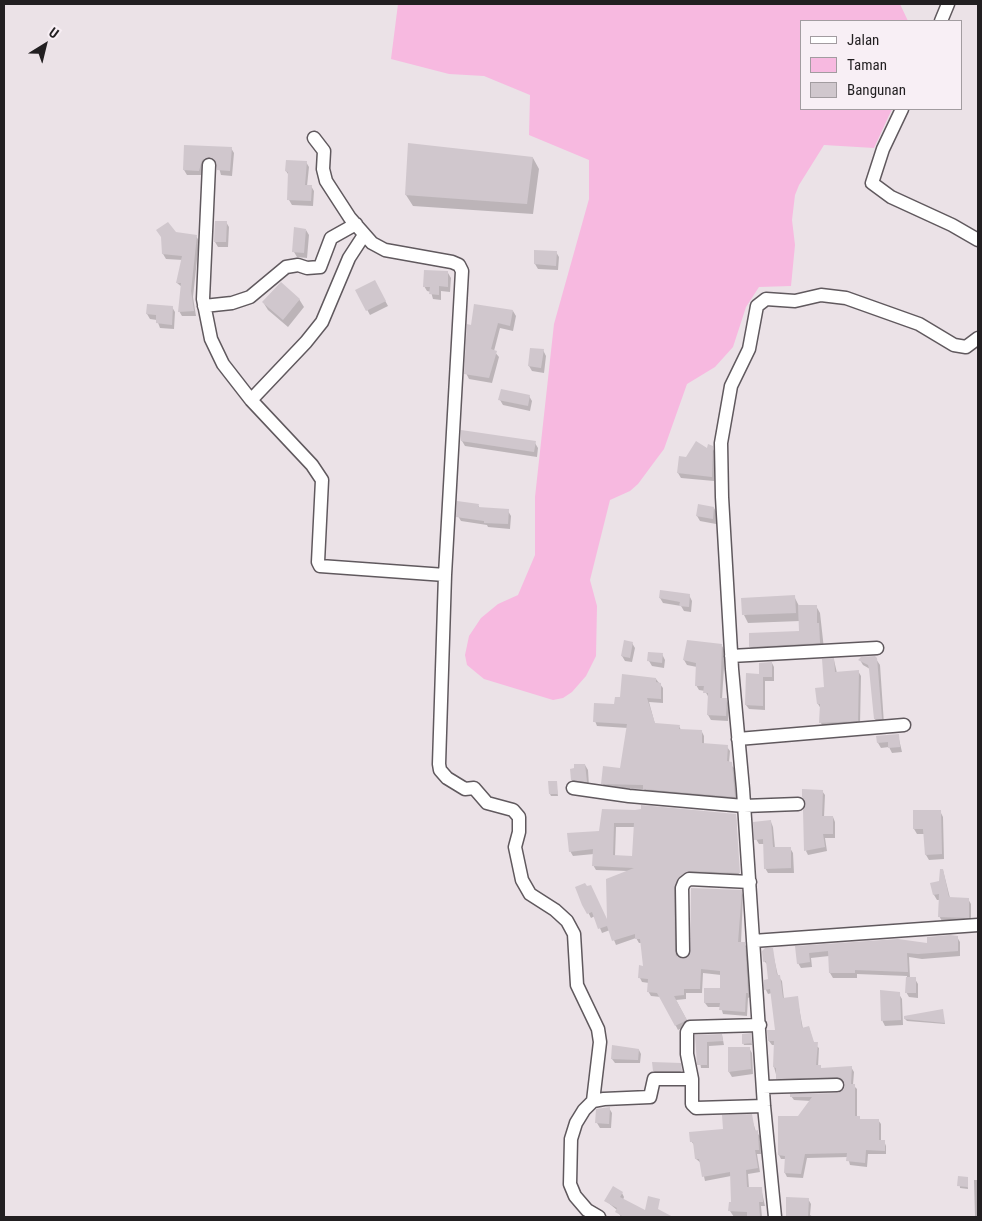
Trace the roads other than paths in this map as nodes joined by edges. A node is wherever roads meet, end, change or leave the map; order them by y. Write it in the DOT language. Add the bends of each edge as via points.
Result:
graph roads {
  1 [pos="948,4"];
  2 [pos="941,20"];
  3 [pos="902,110"];
  4 [pos="314,138"];
  5 [pos="209,166"];
  6 [pos="356,224"];
  7 [pos="364,235"];
  8 [pos="978,240"];
  9 [pos="204,306"];
  10 [pos="978,338"];
  11 [pos="251,400"];
  12 [pos="445,575"];
  13 [pos="877,648"];
  14 [pos="731,656"];
  15 [pos="904,725"];
  16 [pos="738,739"];
  17 [pos="573,788"];
  18 [pos="798,804"];
  19 [pos="744,806"];
  20 [pos="750,882"];
  21 [pos="978,926"];
  22 [pos="753,941"];
  23 [pos="683,951"];
  24 [pos="760,1025"];
  25 [pos="692,1078"];
  26 [pos="837,1085"];
  27 [pos="763,1087"];
  28 [pos="593,1101"];
  29 [pos="764,1106"];
  30 [pos="598,1217"];
  31 [pos="775,1217"];
  1 -- 2 [label="street"];
  3 -- 8 [label="street" via="883,149 872,183 892,197"];
  4 -- 6 [label="street" via="324,151 326,181"];
  5 -- 9 [label="street"];
  6 -- 7 [label="street"];
  6 -- 9 [label="street" via="331,238 320,267 286,267 250,297"];
  7 -- 11 [label="street" via="349,258 322,322"];
  7 -- 12 [label="street" via="385,250 452,262 462,271"];
  9 -- 11 [label="street" via="216,352"];
  10 -- 14 [label="street" via="960,347 918,324 846,298 821,295 795,301 766,299 758,306 749,350 731,386 721,443"];
  11 -- 12 [label="street" via="322,480 320,566"];
  12 -- 28 [label="street" via="440,770 465,789 474,788 487,803 513,810 519,817 515,846 522,880 530,894 567,921 574,934 577,985 598,1028 600,1042"];
  13 -- 14 [label="street"];
  14 -- 16 [label="street"];
  15 -- 16 [label="street"];
  16 -- 19 [label="street"];
  17 -- 19 [label="street"];
  18 -- 19 [label="street"];
  19 -- 20 [label="street"];
  20 -- 22 [label="street"];
  20 -- 23 [label="street" via="689,880 684,883"];
  21 -- 22 [label="street"];
  22 -- 24 [label="street"];
  24 -- 25 [label="street" via="690,1027 686,1036"];
  24 -- 27 [label="street"];
  25 -- 28 [label="street" via="654,1079 652,1095 647,1098"];
  25 -- 29 [label="street" via="692,1100 696,1108"];
  26 -- 27 [label="street"];
  27 -- 29 [label="street"];
  28 -- 30 [label="street" via="576,1123 570,1139 569,1171 575,1196"];
  29 -- 31 [label="street"];
}
